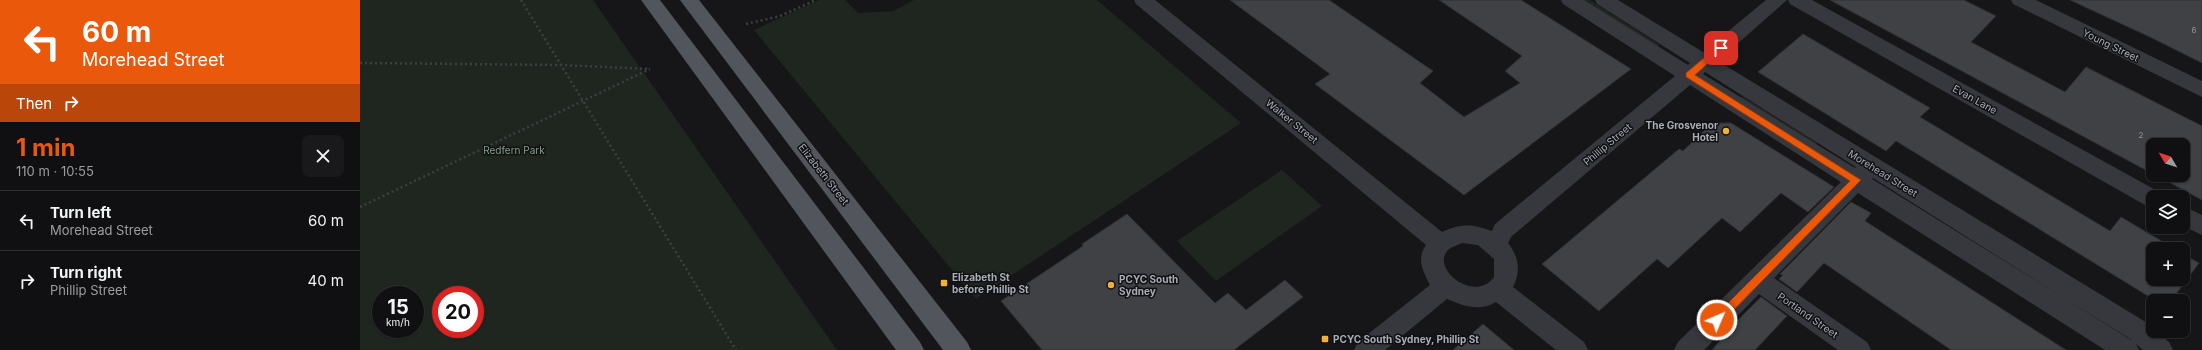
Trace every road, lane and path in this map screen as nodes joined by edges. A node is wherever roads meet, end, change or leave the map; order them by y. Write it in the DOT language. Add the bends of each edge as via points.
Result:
graph roads {
  1 [pos="521,0"];
  2 [pos="650,0"];
  3 [pos="689,0"];
  4 [pos="816,0"];
  5 [pos="1142,0"];
  6 [pos="1570,0"];
  7 [pos="1604,0"];
  8 [pos="1778,0"];
  9 [pos="1797,0"];
  10 [pos="2020,0"];
  11 [pos="746,24"];
  12 [pos="360,63"];
  13 [pos="561,65"];
  14 [pos="1697,69"];
  15 [pos="2202,90"];
  16 [pos="584,102"];
  17 [pos="1864,173"];
  18 [pos="2146,195"];
  19 [pos="360,207"];
  20 [pos="2190,219"];
  21 [pos="2202,226"];
  22 [pos="1440,243"];
  23 [pos="1496,245"];
  24 [pos="1758,280"];
  25 [pos="1445,287"];
  26 [pos="1498,289"];
  27 [pos="736,350"];
  28 [pos="911,350"];
  29 [pos="958,350"];
  30 [pos="1367,350"];
  31 [pos="1575,350"];
  32 [pos="1687,350"];
  33 [pos="1858,350"];
  34 [pos="2126,350"];
  35 [pos="2160,350"];
  1 -- 13 [label="path"];
  2 -- 28 [label="main road"];
  3 -- 29 [label="main road, Elizabeth Street"];
  4 -- 11 [label="path" via="780,16"];
  5 -- 22 [label="street, Walker Street"];
  6 -- 14 [label="street, Morehead Street"];
  7 -- 14 [label="street, Morehead Street"];
  8 -- 14 [label="street, Phillip Street"];
  9 -- 18 [label="street, Evan Lane"];
  10 -- 15 [label="street, Young Street"];
  12 -- 13 [label="path"];
  13 -- 16 [label="path"];
  13 -- 16 [label="path" via="650,69"];
  14 -- 17 [label="street, Morehead Street"];
  14 -- 23 [label="street, Phillip Street" via="1503,231"];
  16 -- 19 [label="path"];
  16 -- 27 [label="path"];
  17 -- 24 [label="street"];
  17 -- 34 [label="street, Morehead Street"];
  17 -- 35 [label="street, Morehead Street" via="2140,332"];
  20 -- 21 [label="street"];
  22 -- 23 [label="street" via="1449,237 1473,234"];
  22 -- 25 [label="street" via="1434,251 1432,260 1437,279"];
  23 -- 26 [label="street" via="1505,258 1508,272"];
  24 -- 32 [label="street"];
  24 -- 33 [label="street, Portland Street"];
  25 -- 26 [label="street" via="1467,297 1484,296"];
  25 -- 30 [label="street"];
  26 -- 31 [label="street"];
}
